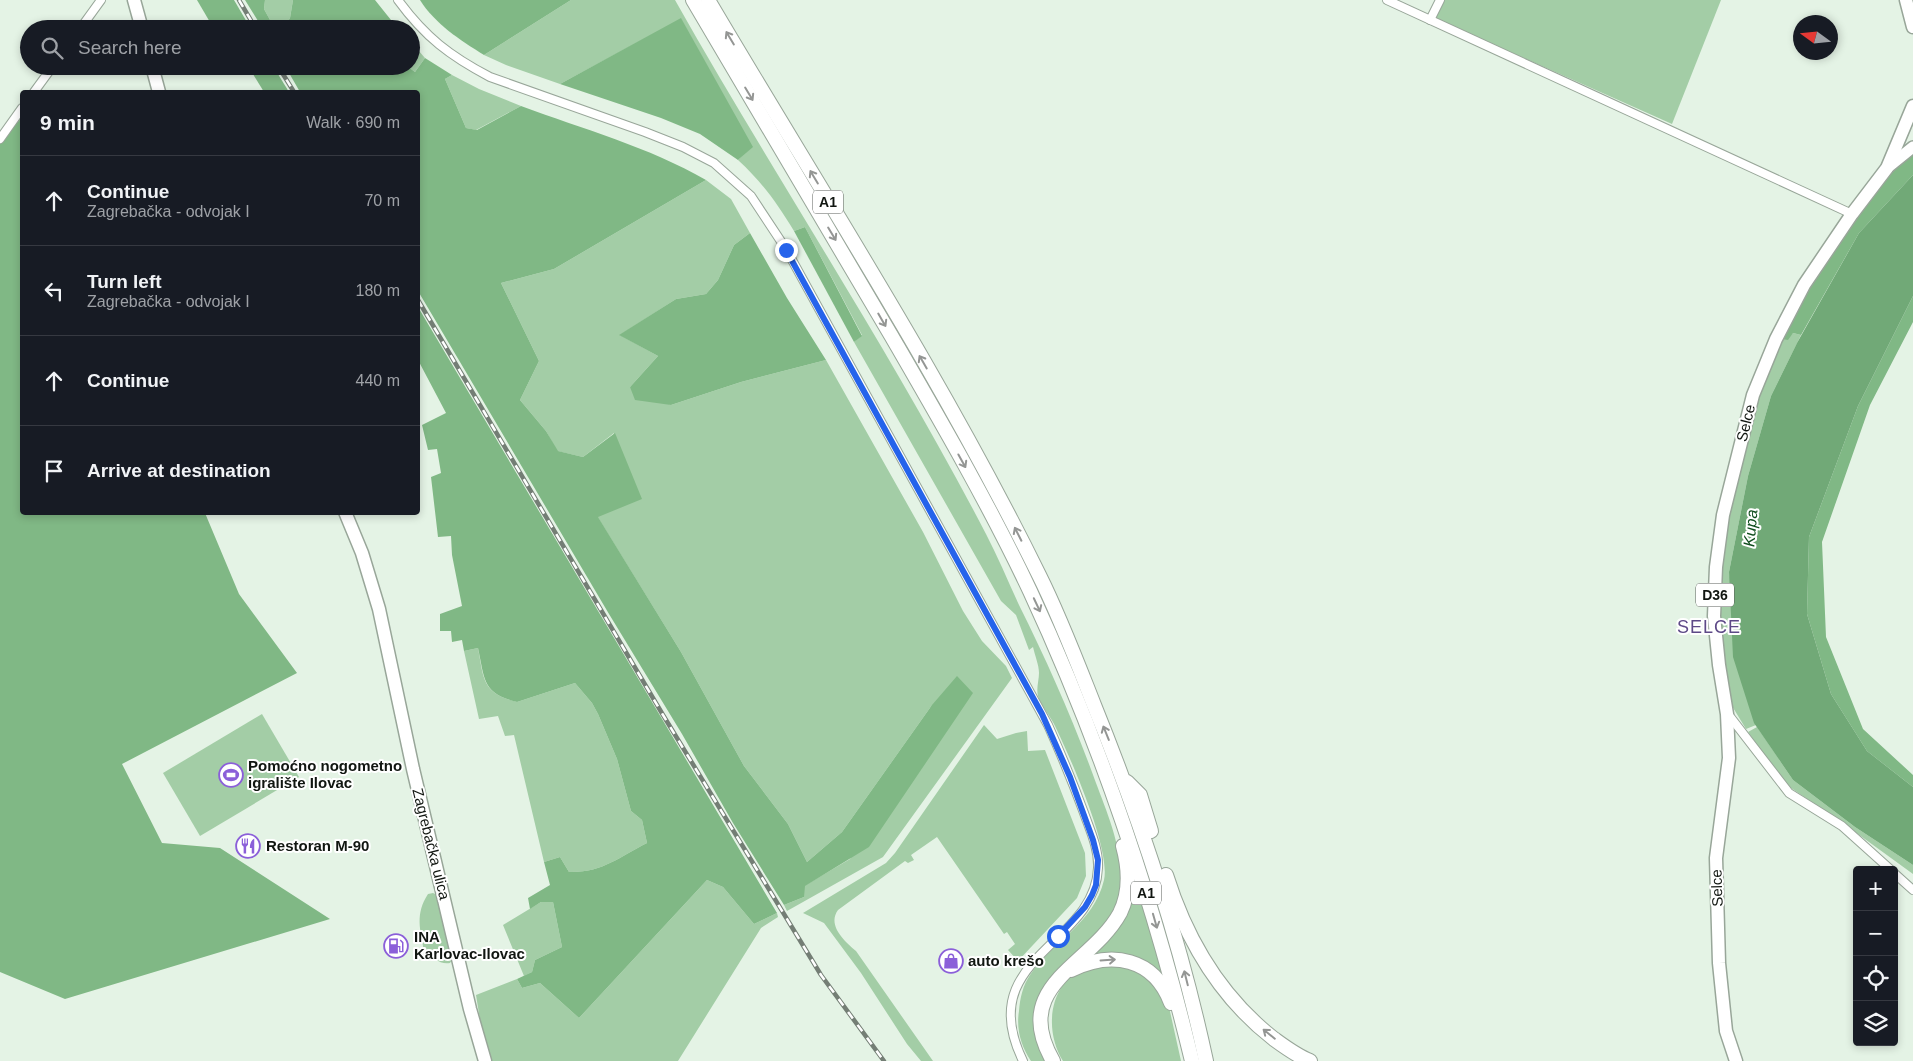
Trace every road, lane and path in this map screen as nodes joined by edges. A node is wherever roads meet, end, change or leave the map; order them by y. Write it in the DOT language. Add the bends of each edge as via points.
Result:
graph roads {
  1 [pos="102,0"];
  2 [pos="134,0"];
  3 [pos="398,0"];
  4 [pos="693,0"];
  5 [pos="708,0"];
  6 [pos="1387,0"];
  7 [pos="1440,0"];
  8 [pos="1906,0"];
  9 [pos="87,20"];
  10 [pos="140,20"];
  11 [pos="413,20"];
  12 [pos="1430,20"];
  13 [pos="1913,27"];
  14 [pos="420,28"];
  15 [pos="46,75"];
  16 [pos="154,75"];
  17 [pos="35,90"];
  18 [pos="158,90"];
  19 [pos="1913,106"];
  20 [pos="20,111"];
  21 [pos="0,138"];
  22 [pos="1913,147"];
  23 [pos="1887,168"];
  24 [pos="1852,214"];
  25 [pos="346,515"];
  26 [pos="1727,714"];
  27 [pos="1101,759"];
  28 [pos="1124,779"];
  29 [pos="1887,866"];
  30 [pos="1898,877"];
  31 [pos="1913,890"];
  32 [pos="1062,975"];
  33 [pos="1191,1027"];
  34 [pos="485,1061"];
  35 [pos="1023,1061"];
  36 [pos="1053,1061"];
  37 [pos="1192,1061"];
  38 [pos="1206,1061"];
  39 [pos="1310,1061"];
  40 [pos="1736,1061"];
  1 -- 9 [label="street"];
  2 -- 10 [label="main road"];
  3 -- 11 [label="street"];
  4 -- 27 [label="highway, A1, one-way" via="992,514 1054,644"];
  28 -- 5 [label="highway, A1, one-way" via="1065,634 1007,513 881,289"];
  6 -- 12 [label="street"];
  7 -- 12 [label="street"];
  8 -- 13 [label="main road"];
  12 -- 24 [label="street"];
  14 -- 35 [label="street" via="470,66 506,84 581,108 683,147 714,163 751,196 770,222 1048,725 1093,840 1098,868 1096,885 1085,907 1029,967 1017,986 1011,1022 1015,1045"];
  15 -- 17 [label="street"];
  16 -- 18 [label="main road"];
  19 -- 23 [label="main road, D36"];
  20 -- 21 [label="street"];
  22 -- 23 [label="main road"];
  23 -- 24 [label="main road, Selce / D36"];
  24 -- 26 [label="main road, Selce / D36" via="1804,285 1776,339 1753,395 1723,515 1714,616"];
  25 -- 34 [label="main road, Zagrebačka ulica" via="379,609 413,770"];
  26 -- 29 [label="street, Selce" via="1789,793 1842,826"];
  26 -- 40 [label="main road, Selce / D36" via="1728,758 1716,858 1719,963 1726,1032"];
  27 -- 32 [label="highway" via="1101,782 1126,858 1128,886 1120,912 1112,924"];
  27 -- 33 [label="highway, A1, one-way"];
  33 -- 28 [label="highway, A1, one-way" via="1163,896"];
  39 -- 28 [label="highway, one-way" via="1286,1048 1245,1013 1207,967 1176,905 1140,795"];
  30 -- 31 [label="street"];
  32 -- 33 [label="highway, one-way" via="1099,960 1126,960 1147,970 1165,990 1176,1021"];
  32 -- 36 [label="highway" via="1048,993 1041,1019 1043,1038"];
  33 -- 37 [label="highway, A1"];
  33 -- 38 [label="highway, A1"];
}
